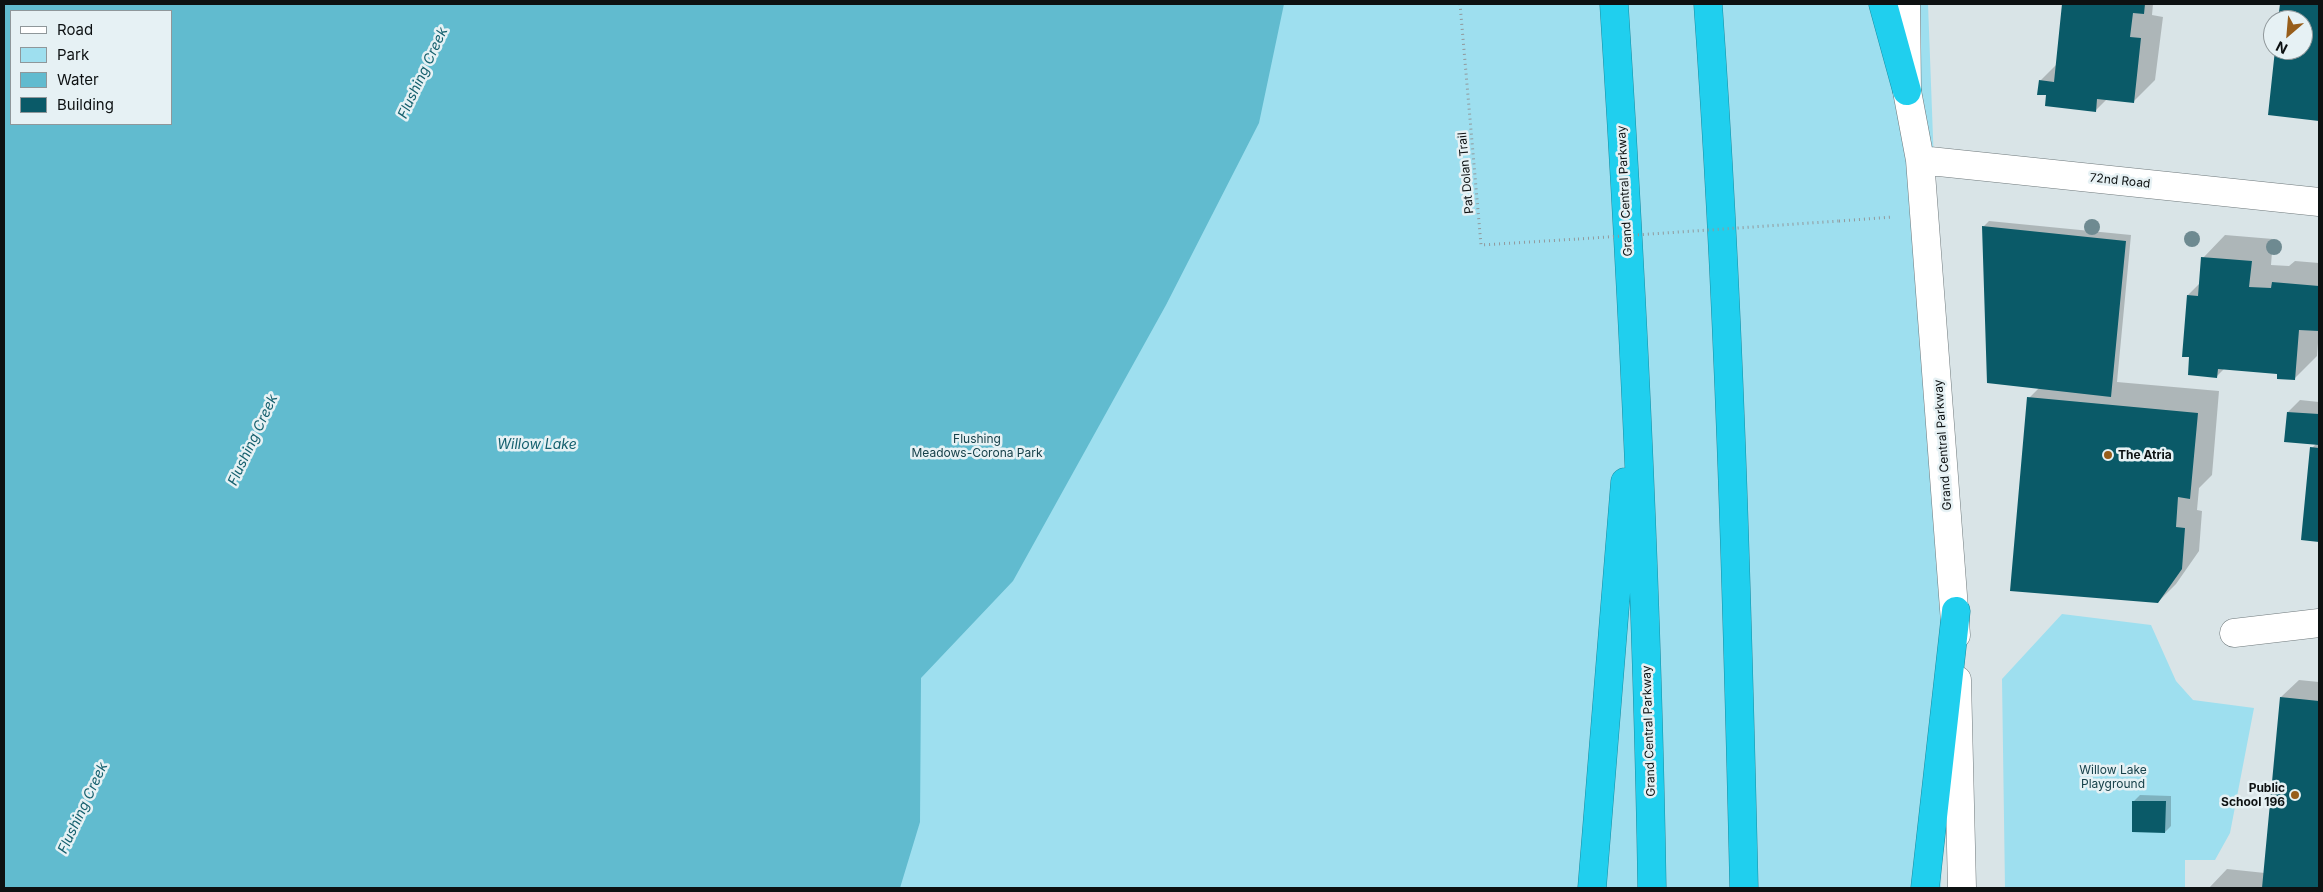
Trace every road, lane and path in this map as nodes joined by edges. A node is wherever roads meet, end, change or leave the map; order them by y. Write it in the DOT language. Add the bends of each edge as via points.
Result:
graph roads {
  1 [pos="1460,4"];
  2 [pos="1614,4"];
  3 [pos="1708,4"];
  4 [pos="1884,4"];
  5 [pos="1906,4"];
  6 [pos="1907,91"];
  7 [pos="1920,160"];
  8 [pos="2319,202"];
  9 [pos="1895,217"];
  10 [pos="1634,363"];
  11 [pos="1956,611"];
  12 [pos="2319,623"];
  13 [pos="2234,633"];
  14 [pos="1592,888"];
  15 [pos="1652,888"];
  16 [pos="1744,888"];
  17 [pos="1926,888"];
  18 [pos="1962,888"];
  1 -- 9 [label="path, Pat Dolan Trail, bridge" via="1481,245"];
  2 -- 10 [label="highway, Grand Central Parkway"];
  3 -- 16 [label="highway" via="1730,380"];
  4 -- 6 [label="highway"];
  5 -- 6 [label="street, Grand Central Parkway"];
  6 -- 7 [label="street, Grand Central Parkway"];
  7 -- 8 [label="street, 72nd Road"];
  7 -- 11 [label="street, Grand Central Parkway"];
  10 -- 14 [label="highway"];
  10 -- 15 [label="highway, Grand Central Parkway"];
  11 -- 17 [label="highway"];
  11 -- 18 [label="street, Grand Central Parkway"];
  12 -- 13 [label="street"];
}
